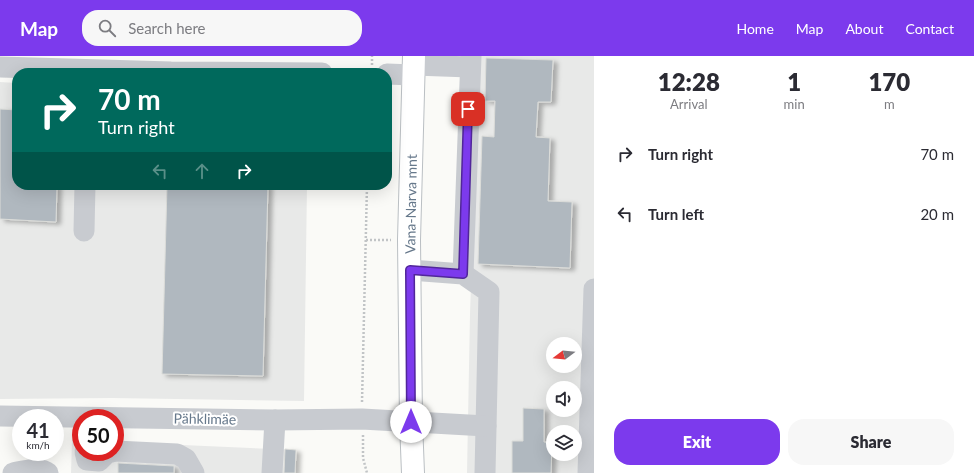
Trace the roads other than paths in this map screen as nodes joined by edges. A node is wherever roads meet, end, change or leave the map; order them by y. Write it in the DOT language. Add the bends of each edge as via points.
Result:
graph roads {
  1 [pos="471,62"];
  2 [pos="414,65"];
  3 [pos="0,67"];
  4 [pos="22,68"];
  5 [pos="392,72"];
  6 [pos="85,190"];
  7 [pos="84,231"];
  8 [pos="410,270"];
  9 [pos="463,274"];
  10 [pos="594,289"];
  11 [pos="0,416"];
  12 [pos="72,418"];
  13 [pos="124,418"];
  14 [pos="275,420"];
  15 [pos="411,422"];
  16 [pos="486,426"];
  17 [pos="124,452"];
  18 [pos="13,473"];
  19 [pos="48,473"];
  20 [pos="194,473"];
  21 [pos="272,473"];
  22 [pos="413,473"];
  23 [pos="485,473"];
  24 [pos="588,473"];
  1 -- 2 [label="street"];
  1 -- 9 [label="street"];
  2 -- 5 [label="street"];
  2 -- 8 [label="main road, Vana-Narva mnt"];
  3 -- 4 [label="street"];
  6 -- 7 [label="street"];
  8 -- 9 [label="street"];
  8 -- 15 [label="main road, Vana-Narva mnt"];
  9 -- 16 [label="street" via="489,292"];
  10 -- 24 [label="street"];
  11 -- 12 [label="street, Pähklimäe"];
  13 -- 14 [label="street, Pähklimäe"];
  14 -- 15 [label="street, Pähklimäe" via="362,419"];
  14 -- 21 [label="street"];
  15 -- 16 [label="street, Pähklimäe"];
  15 -- 22 [label="main road, Vana-Narva mnt"];
  16 -- 23 [label="street"];
  17 -- 20 [label="street" via="177,454 186,459"];
  18 -- 19 [label="street" via="34,470"];
}
